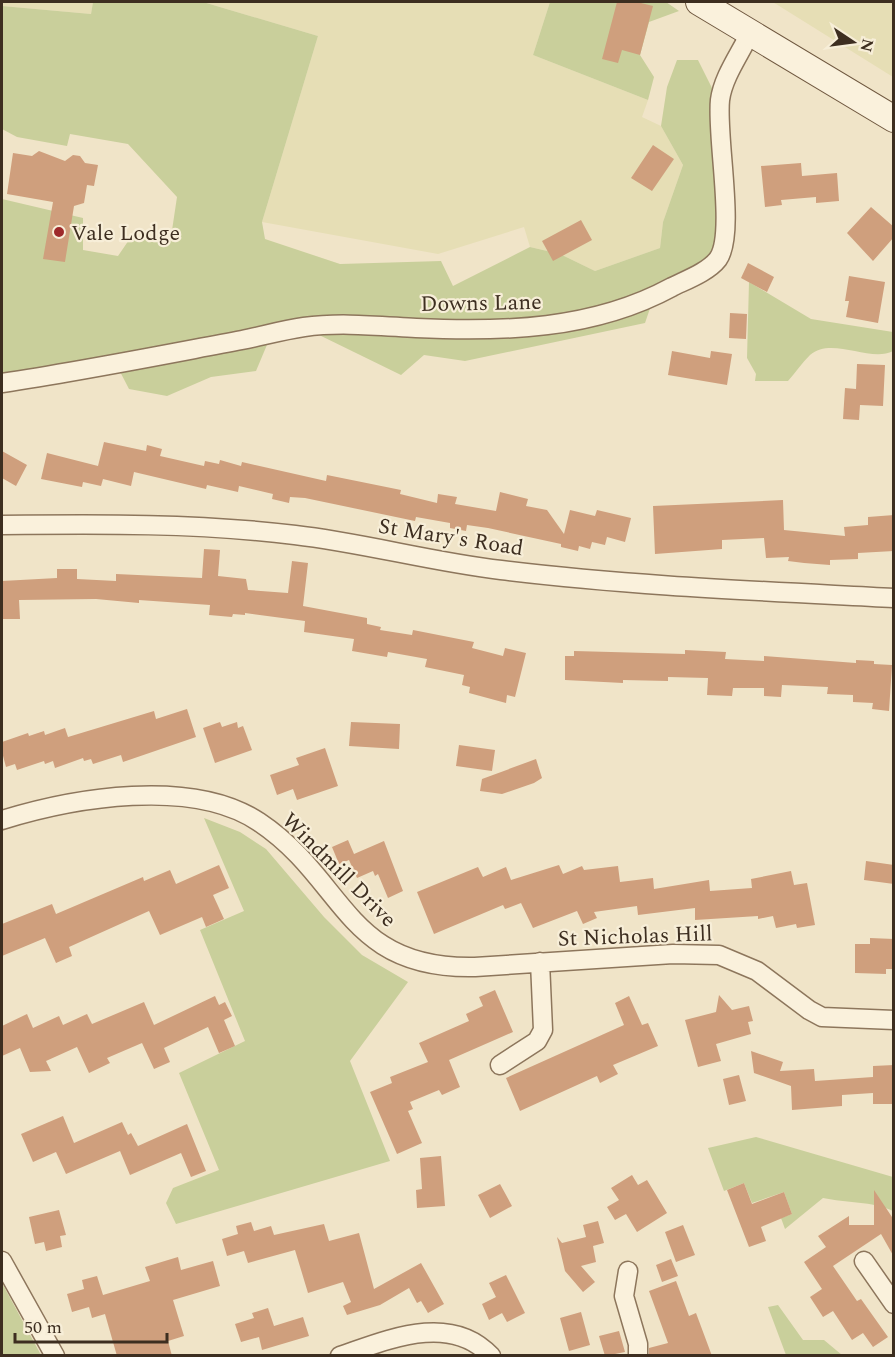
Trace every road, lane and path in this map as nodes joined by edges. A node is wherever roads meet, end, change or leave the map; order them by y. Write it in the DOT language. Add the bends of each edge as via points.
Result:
graph roads {
  1 [pos="699,2"];
  2 [pos="750,33"];
  3 [pos="894,119"];
  4 [pos="2,383"];
  5 [pos="2,525"];
  6 [pos="894,598"];
  7 [pos="2,820"];
  8 [pos="540,962"];
  9 [pos="894,1020"];
  10 [pos="500,1065"];
  11 [pos="2,1261"];
  12 [pos="864,1261"];
  13 [pos="628,1271"];
  14 [pos="894,1304"];
  15 [pos="55,1356"];
  16 [pos="340,1356"];
  17 [pos="491,1356"];
  18 [pos="638,1356"];
  1 -- 2 [label="main road"];
  2 -- 3 [label="main road"];
  2 -- 4 [label="street, Downs Lane" via="720,99 726,230 723,247 717,260 707,268 647,301 537,328 304,327 97,369"];
  5 -- 6 [label="street, St Mary's Road" via="214,527 297,535 513,572"];
  7 -- 8 [label="street, Windmill Drive" via="66,804 108,799 177,798 217,804 258,821 285,842 358,927 400,956 448,968"];
  8 -- 9 [label="street, St Nicholas Hill" via="719,955 757,971 822,1017"];
  8 -- 10 [label="street" via="543,1030 537,1041"];
  11 -- 15 [label="street"];
  12 -- 14 [label="street"];
  13 -- 18 [label="street" via="624,1296"];
  16 -- 17 [label="street" via="394,1338 429,1332 474,1342"];
}
